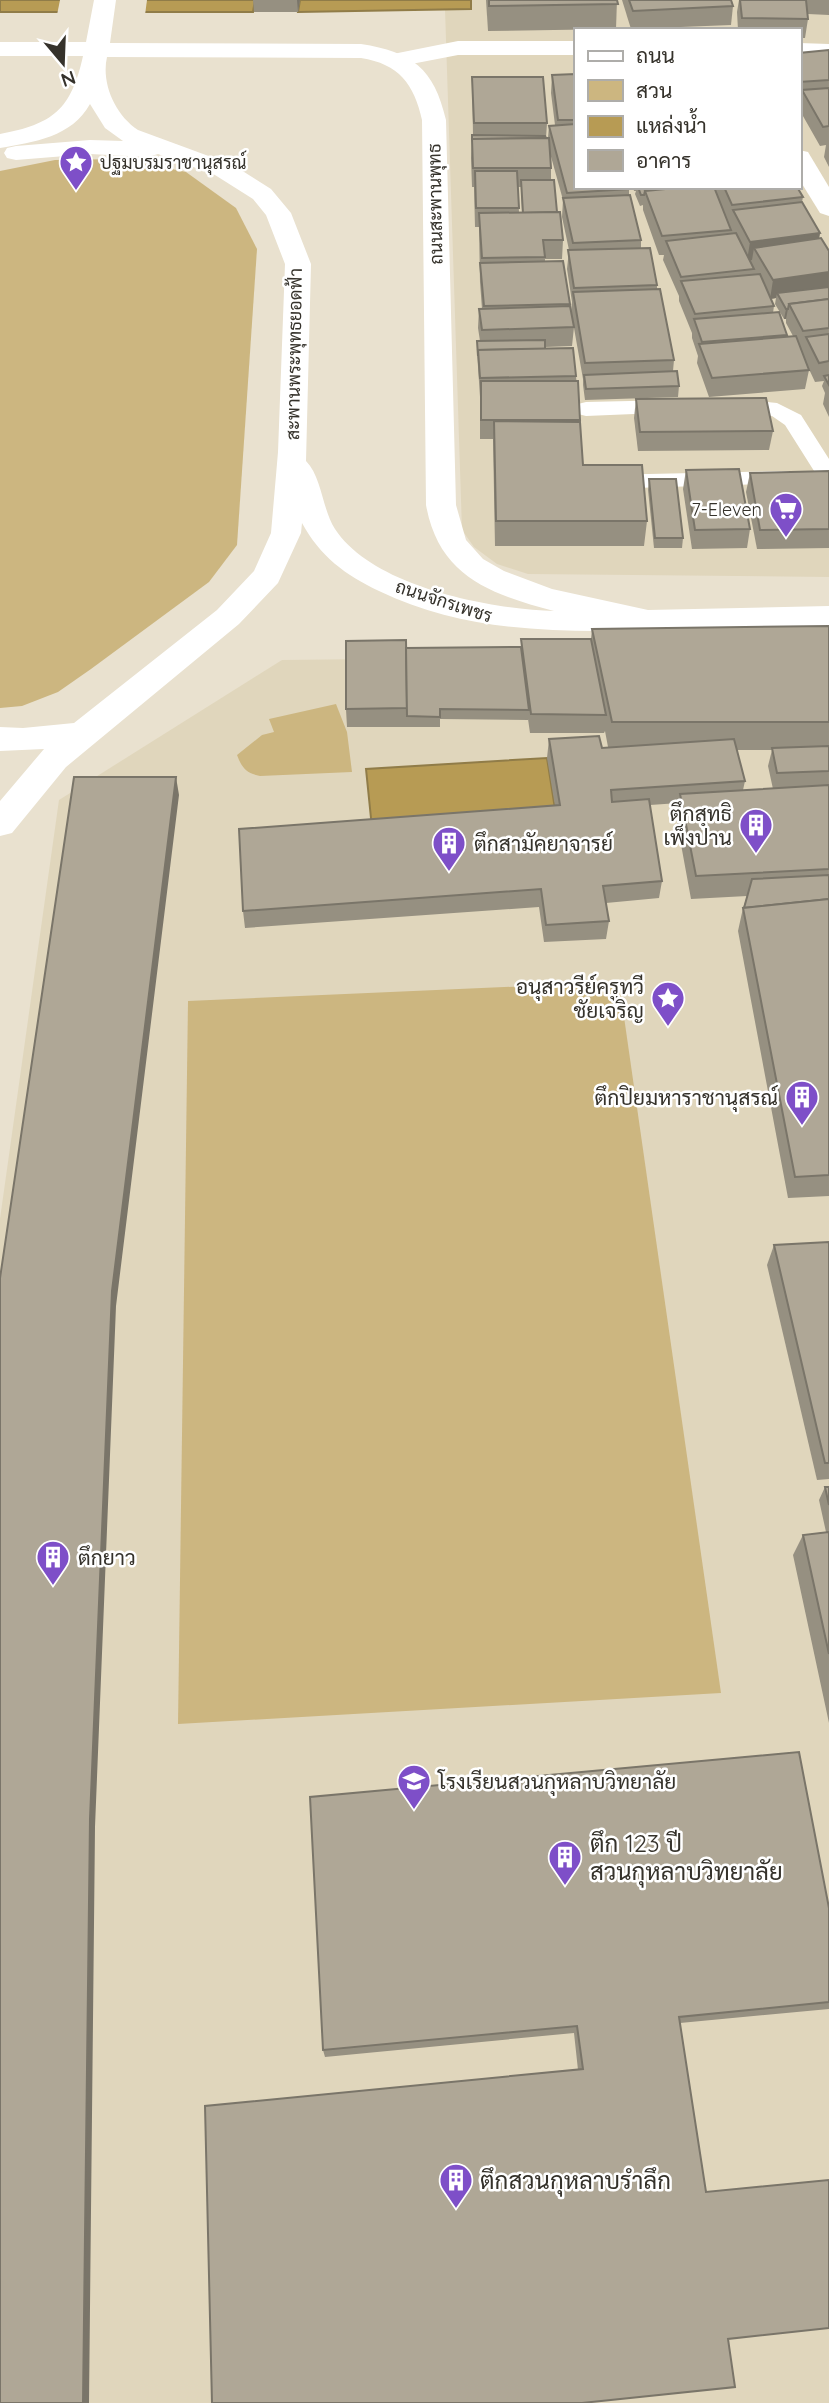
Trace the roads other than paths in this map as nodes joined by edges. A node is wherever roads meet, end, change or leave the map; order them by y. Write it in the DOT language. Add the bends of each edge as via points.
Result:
graph roads {
  1 [pos="106,0"];
  2 [pos="574,48"];
  3 [pos="0,49"];
  4 [pos="801,50"];
  5 [pos="829,51"];
  6 [pos="397,60"];
  7 [pos="94,71"];
  8 [pos="0,141"];
  9 [pos="0,156"];
  10 [pos="192,157"];
  11 [pos="801,160"];
  12 [pos="829,208"];
  13 [pos="586,410"];
  14 [pos="292,452"];
  15 [pos="829,477"];
  16 [pos="594,483"];
  17 [pos="829,615"];
  18 [pos="648,620"];
  19 [pos="82,733"];
  20 [pos="0,739"];
  21 [pos="0,824"];
  1 -- 7 [label="main road, สะพานพระพุทธยอดฟ้า"];
  2 -- 6 [label="main road" via="458,48"];
  3 -- 6 [label="main road, ถนนสะพานพุทธ" via="336,50 382,53"];
  4 -- 5 [label="main road"];
  6 -- 18 [label="main road, ถนนสะพานพุทธ" via="427,90 434,120 441,505 446,531 458,552 477,570 502,583 565,603"];
  7 -- 8 [label="main road, สะพานพระพุทธยอดฟ้า" via="69,117 43,131"];
  7 -- 10 [label="main road, สะพานพระพุทธยอดฟ้า" via="99,96 115,127"];
  9 -- 10 [label="main road" via="90,147"];
  10 -- 14 [label="main road, สะพานพระพุทธยอดฟ้า" via="262,194 278,213 298,264"];
  11 -- 12 [label="main road"];
  13 -- 15 [label="lane" via="704,406 777,410 793,420"];
  14 -- 18 [label="main road, ถนนจักรเพชร" via="315,520 328,542 356,566 400,589 487,617 540,623"];
  14 -- 19 [label="main road" via="286,533 267,576 228,617"];
  15 -- 16 [label="lane"];
  17 -- 18 [label="main road, ถนนจักรเพชร"];
  19 -- 20 [label="main road"];
  19 -- 21 [label="main road"];
}
